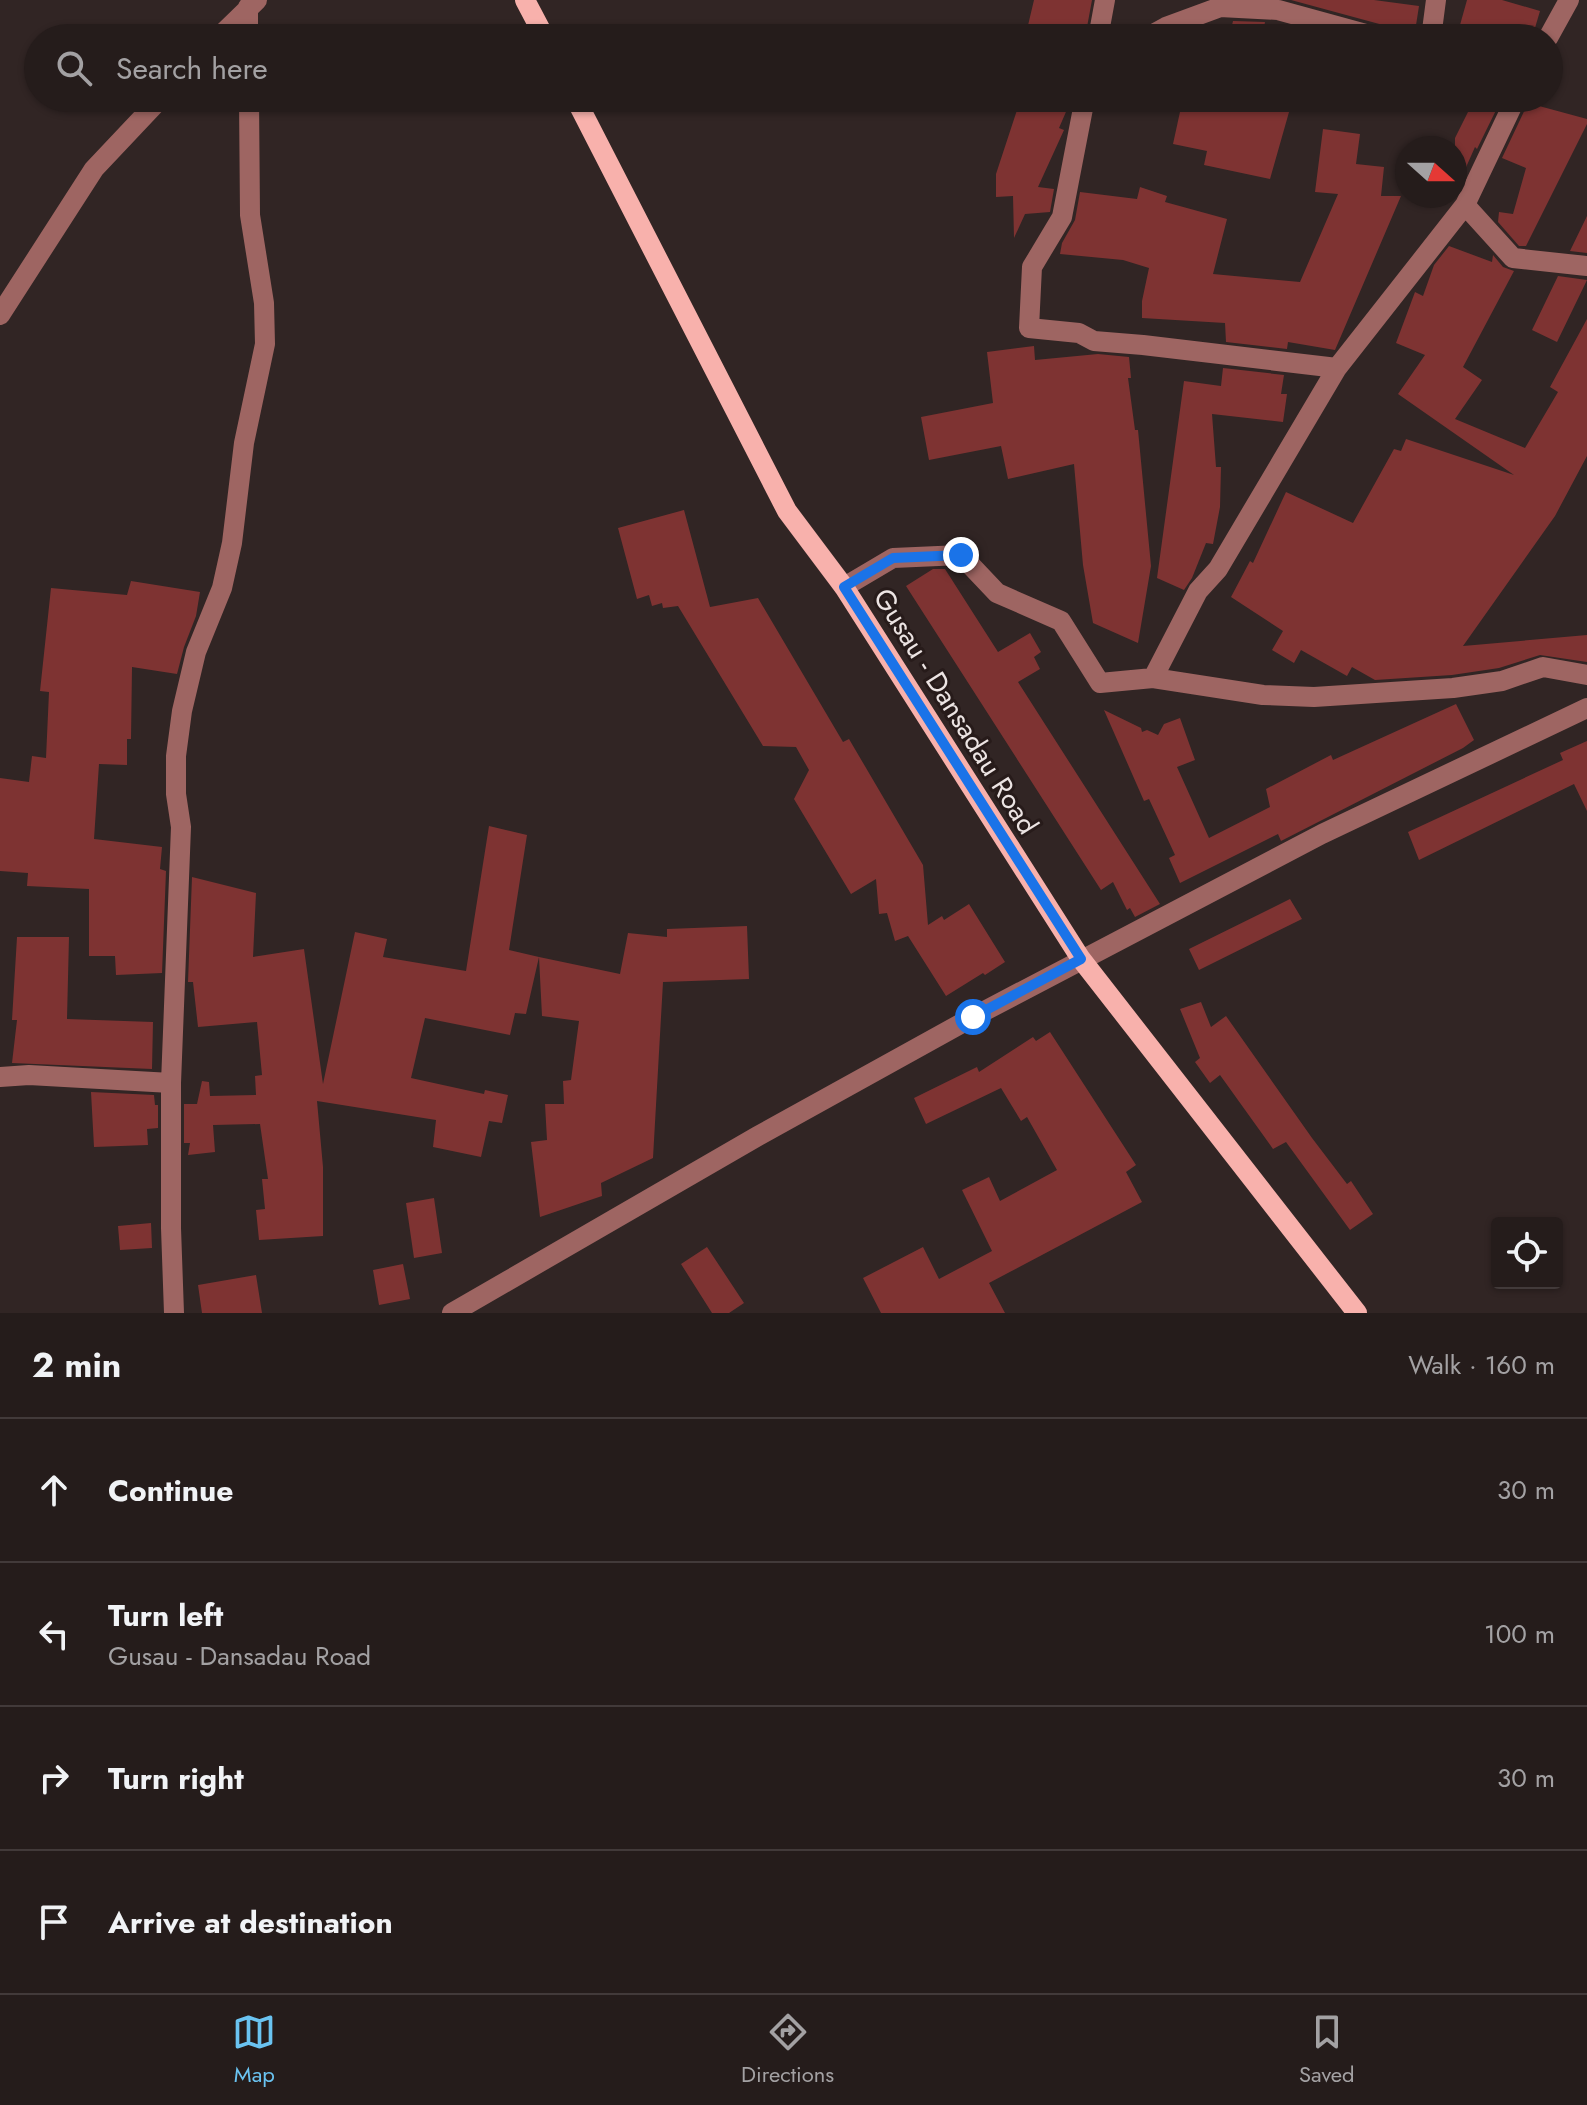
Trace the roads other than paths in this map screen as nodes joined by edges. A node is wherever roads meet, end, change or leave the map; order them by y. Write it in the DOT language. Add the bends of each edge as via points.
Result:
graph roads {
  1 [pos="525,0"];
  2 [pos="1105,0"];
  3 [pos="1436,0"];
  4 [pos="1569,0"];
  5 [pos="252,4"];
  6 [pos="1279,5"];
  7 [pos="232,24"];
  8 [pos="250,24"];
  9 [pos="538,24"];
  10 [pos="1101,24"];
  11 [pos="1174,24"];
  12 [pos="1337,24"];
  13 [pos="1433,24"];
  14 [pos="1556,24"];
  15 [pos="148,112"];
  16 [pos="249,112"];
  17 [pos="582,112"];
  18 [pos="1082,112"];
  19 [pos="1509,112"];
  20 [pos="1467,201"];
  21 [pos="1467,207"];
  22 [pos="1463,208"];
  23 [pos="1587,266"];
  24 [pos="0,315"];
  25 [pos="1337,368"];
  26 [pos="844,587"];
  27 [pos="1587,675"];
  28 [pos="1153,678"];
  29 [pos="1587,708"];
  30 [pos="1081,959"];
  31 [pos="0,1077"];
  32 [pos="171,1083"];
  33 [pos="174,1313"];
  34 [pos="452,1313"];
  35 [pos="1357,1313"];
  1 -- 9 [label="main road"];
  2 -- 10 [label="street"];
  3 -- 13 [label="street"];
  4 -- 14 [label="street"];
  5 -- 7 [label="street"];
  5 -- 8 [label="street"];
  6 -- 11 [label="street" via="1220,7"];
  6 -- 12 [label="street"];
  15 -- 24 [label="street" via="94,169"];
  16 -- 32 [label="street" via="250,215 265,344 244,443 232,543 222,588 196,652 176,756 180,894"];
  17 -- 26 [label="main road, Gusau - Dansadau Road" via="787,511"];
  18 -- 25 [label="street" via="1062,217 1032,267 1029,328 1079,333 1094,341"];
  19 -- 20 [label="street"];
  21 -- 23 [label="street" via="1513,258"];
  22 -- 25 [label="street"];
  25 -- 28 [label="street" via="1218,569 1198,591"];
  26 -- 28 [label="street" via="893,558 961,555 997,593 1061,621 1100,683"];
  26 -- 30 [label="main road, Gusau - Dansadau Road"];
  27 -- 28 [label="street" via="1543,667 1502,681 1453,688 1314,697"];
  29 -- 30 [label="street" via="1322,834"];
  30 -- 34 [label="street" via="758,1136"];
  30 -- 35 [label="main road, Gusau - Dansadau Road"];
  31 -- 32 [label="street"];
  32 -- 33 [label="street"];
}
